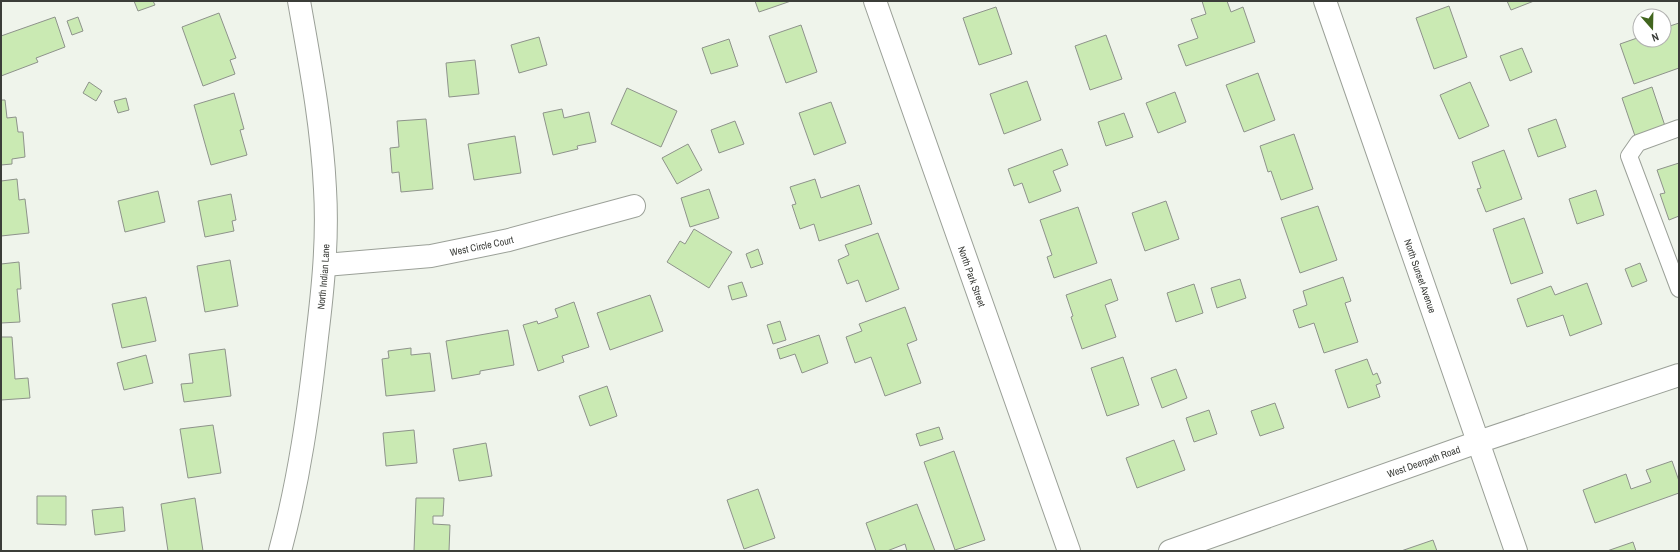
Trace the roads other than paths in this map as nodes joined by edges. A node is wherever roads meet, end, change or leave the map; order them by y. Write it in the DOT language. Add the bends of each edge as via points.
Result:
graph roads {
  1 [pos="299,1"];
  2 [pos="875,1"];
  3 [pos="1325,1"];
  4 [pos="1679,128"];
  5 [pos="634,206"];
  6 [pos="325,265"];
  7 [pos="1679,289"];
  8 [pos="1679,376"];
  9 [pos="1478,442"];
  10 [pos="280,551"];
  11 [pos="1068,551"];
  12 [pos="1170,551"];
  13 [pos="1516,551"];
  1 -- 6 [label="street, North Indian Lane" via="316,90 326,190"];
  2 -- 11 [label="street, North Park Street"];
  3 -- 9 [label="street, North Sunset Avenue"];
  4 -- 7 [label="lane" via="1638,142 1629,156"];
  5 -- 6 [label="street, West Circle Court" via="509,240 431,256"];
  6 -- 10 [label="street, North Indian Lane" via="309,416 292,509"];
  8 -- 9 [label="street, West Deerpath Road"];
  9 -- 12 [label="street, West Deerpath Road"];
  9 -- 13 [label="street, North Sunset Avenue"];
}
